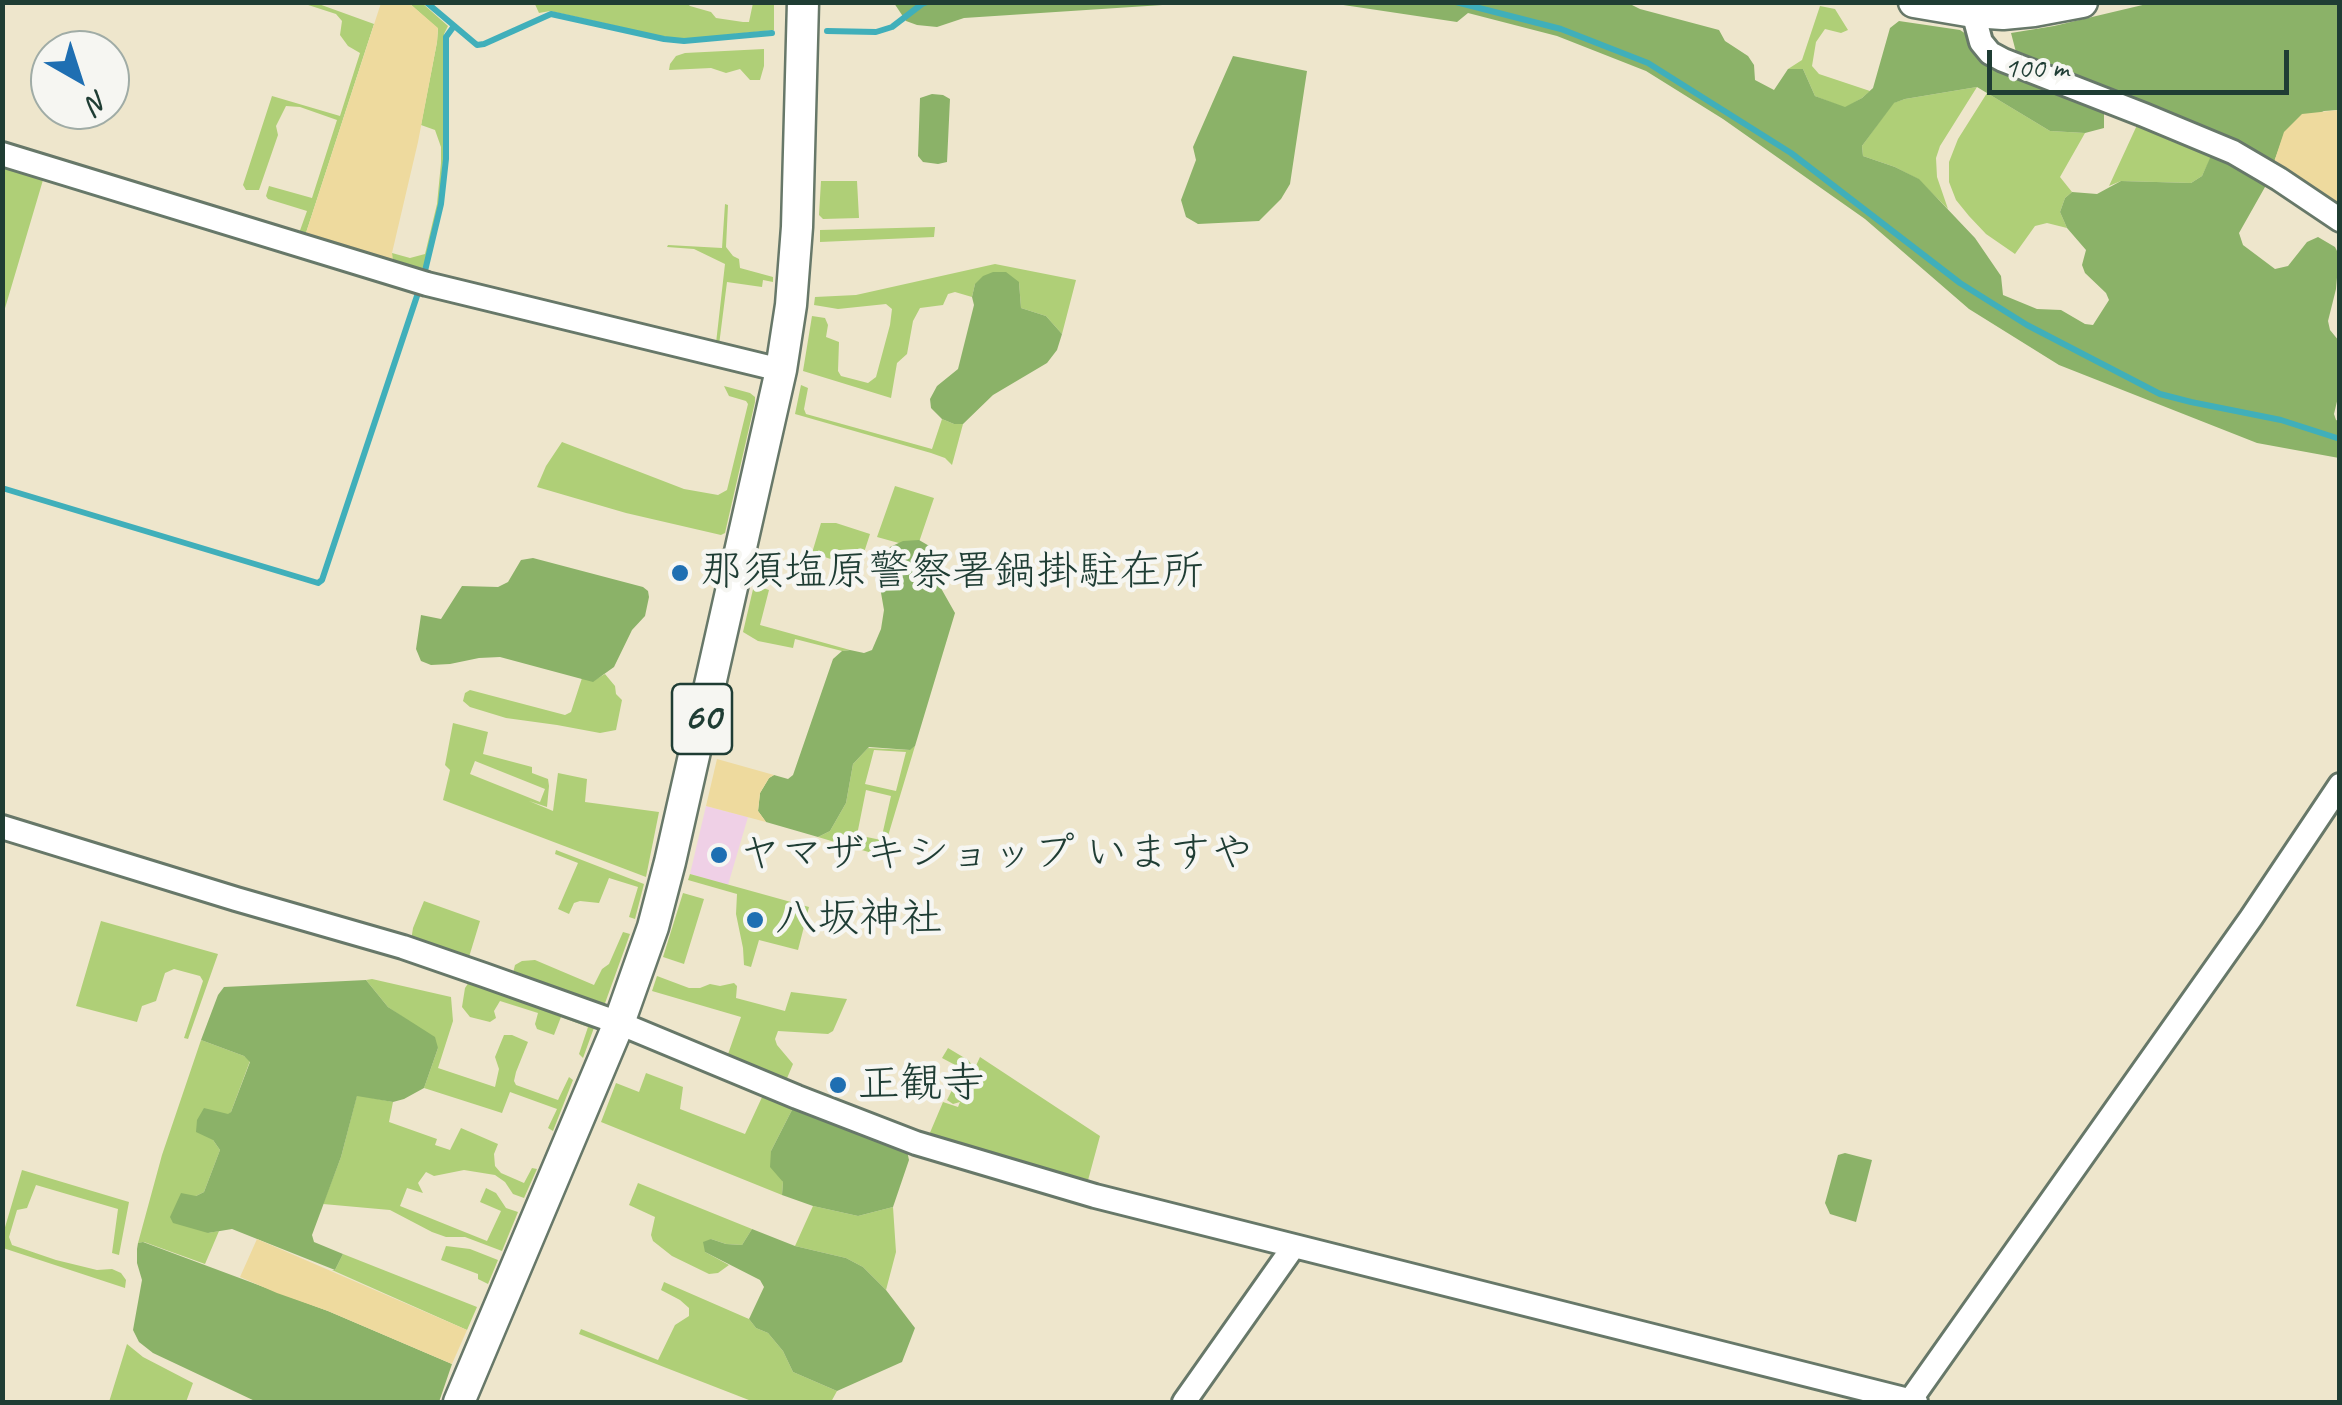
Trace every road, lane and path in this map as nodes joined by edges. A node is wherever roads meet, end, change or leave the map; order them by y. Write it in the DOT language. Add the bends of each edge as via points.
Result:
graph roads {
  1 [pos="802,2"];
  2 [pos="1914,2"];
  3 [pos="2082,2"];
  4 [pos="1973,12"];
  5 [pos="2,154"];
  6 [pos="2340,220"];
  7 [pos="781,370"];
  8 [pos="2340,785"];
  9 [pos="2,826"];
  10 [pos="619,1023"];
  11 [pos="1294,1246"];
  12 [pos="459,1402"];
  13 [pos="1184,1402"];
  14 [pos="1912,1402"];
  1 -- 7 [label="main road, 60" via="797,226"];
  2 -- 4 [label="main road"];
  3 -- 4 [label="main road"];
  4 -- 6 [label="street" via="1980,42 1990,53 2233,152"];
  5 -- 7 [label="street" via="427,284"];
  7 -- 10 [label="main road, 60" via="670,862"];
  8 -- 14 [label="street"];
  9 -- 10 [label="street" via="403,947"];
  10 -- 11 [label="street" via="916,1144"];
  10 -- 12 [label="main road, 60"];
  11 -- 13 [label="street"];
  11 -- 14 [label="street"];
}
